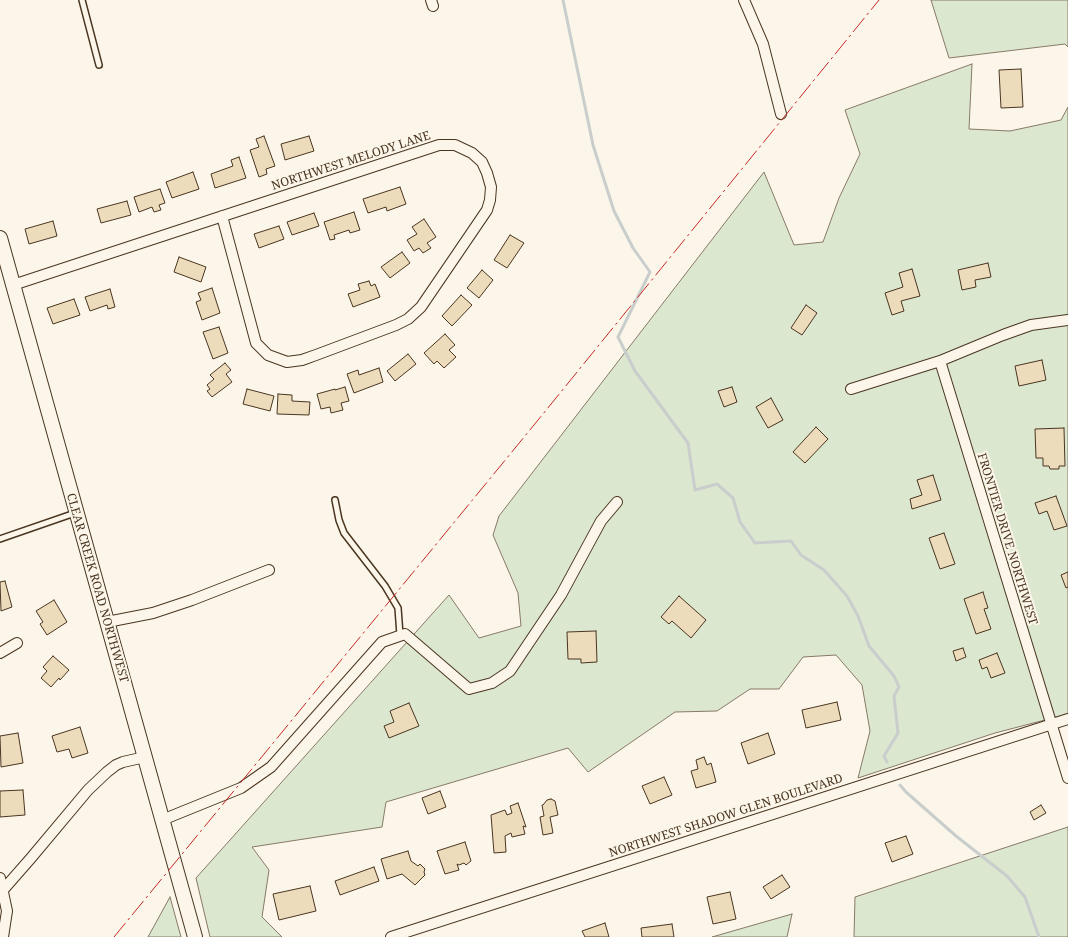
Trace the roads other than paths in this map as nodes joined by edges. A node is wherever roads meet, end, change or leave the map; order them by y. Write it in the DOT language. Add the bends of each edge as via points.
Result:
graph roads {
  1 [pos="82,0"];
  2 [pos="744,0"];
  3 [pos="99,65"];
  4 [pos="781,114"];
  5 [pos="222,216"];
  6 [pos="0,238"];
  7 [pos="13,285"];
  8 [pos="1068,320"];
  9 [pos="940,361"];
  10 [pos="851,389"];
  11 [pos="335,500"];
  12 [pos="617,502"];
  13 [pos="77,513"];
  14 [pos="0,539"];
  15 [pos="269,570"];
  16 [pos="107,622"];
  17 [pos="400,636"];
  18 [pos="17,643"];
  19 [pos="0,653"];
  20 [pos="1068,719"];
  21 [pos="1051,724"];
  22 [pos="145,757"];
  23 [pos="1068,778"];
  24 [pos="162,820"];
  25 [pos="0,878"];
  26 [pos="3,890"];
  27 [pos="2,937"];
  28 [pos="195,937"];
  29 [pos="391,937"];
  1 -- 3 [label="lane"];
  2 -- 4 [label="street" via="763,44"];
  5 -- 5 [label="street, NORTHWEST MELODY LANE" via="256,343 268,355 287,362 302,360 396,325 422,307 487,210 491,187 482,162 472,153 455,145 439,145"];
  5 -- 7 [label="street, NORTHWEST MELODY LANE"];
  6 -- 7 [label="main road, CLEAR CREEK ROAD NORTHWEST"];
  7 -- 13 [label="main road, CLEAR CREEK ROAD NORTHWEST"];
  8 -- 9 [label="street" via="1032,325"];
  9 -- 10 [label="street"];
  9 -- 21 [label="street, FRONTIER DRIVE NORTHWEST"];
  11 -- 17 [label="lane" via="344,533 398,608"];
  12 -- 17 [label="street" via="601,521 562,596 510,671 492,683 469,689 405,634"];
  13 -- 14 [label="lane"];
  13 -- 16 [label="main road, CLEAR CREEK ROAD NORTHWEST"];
  15 -- 16 [label="street" via="153,613"];
  16 -- 22 [label="main road, CLEAR CREEK ROAD NORTHWEST"];
  17 -- 24 [label="street" via="382,642 271,768 241,788"];
  18 -- 19 [label="street"];
  20 -- 21 [label="street, NORTHWEST SHADOW GLEN BOULEVARD"];
  21 -- 23 [label="street, FRONTIER DRIVE NORTHWEST"];
  21 -- 29 [label="street, NORTHWEST SHADOW GLEN BOULEVARD"];
  22 -- 24 [label="main road, CLEAR CREEK ROAD NORTHWEST"];
  22 -- 26 [label="street" via="123,762 107,772"];
  24 -- 28 [label="main road, CLEAR CREEK ROAD NORTHWEST"];
  25 -- 26 [label="street"];
  26 -- 27 [label="street" via="7,911"];
}
